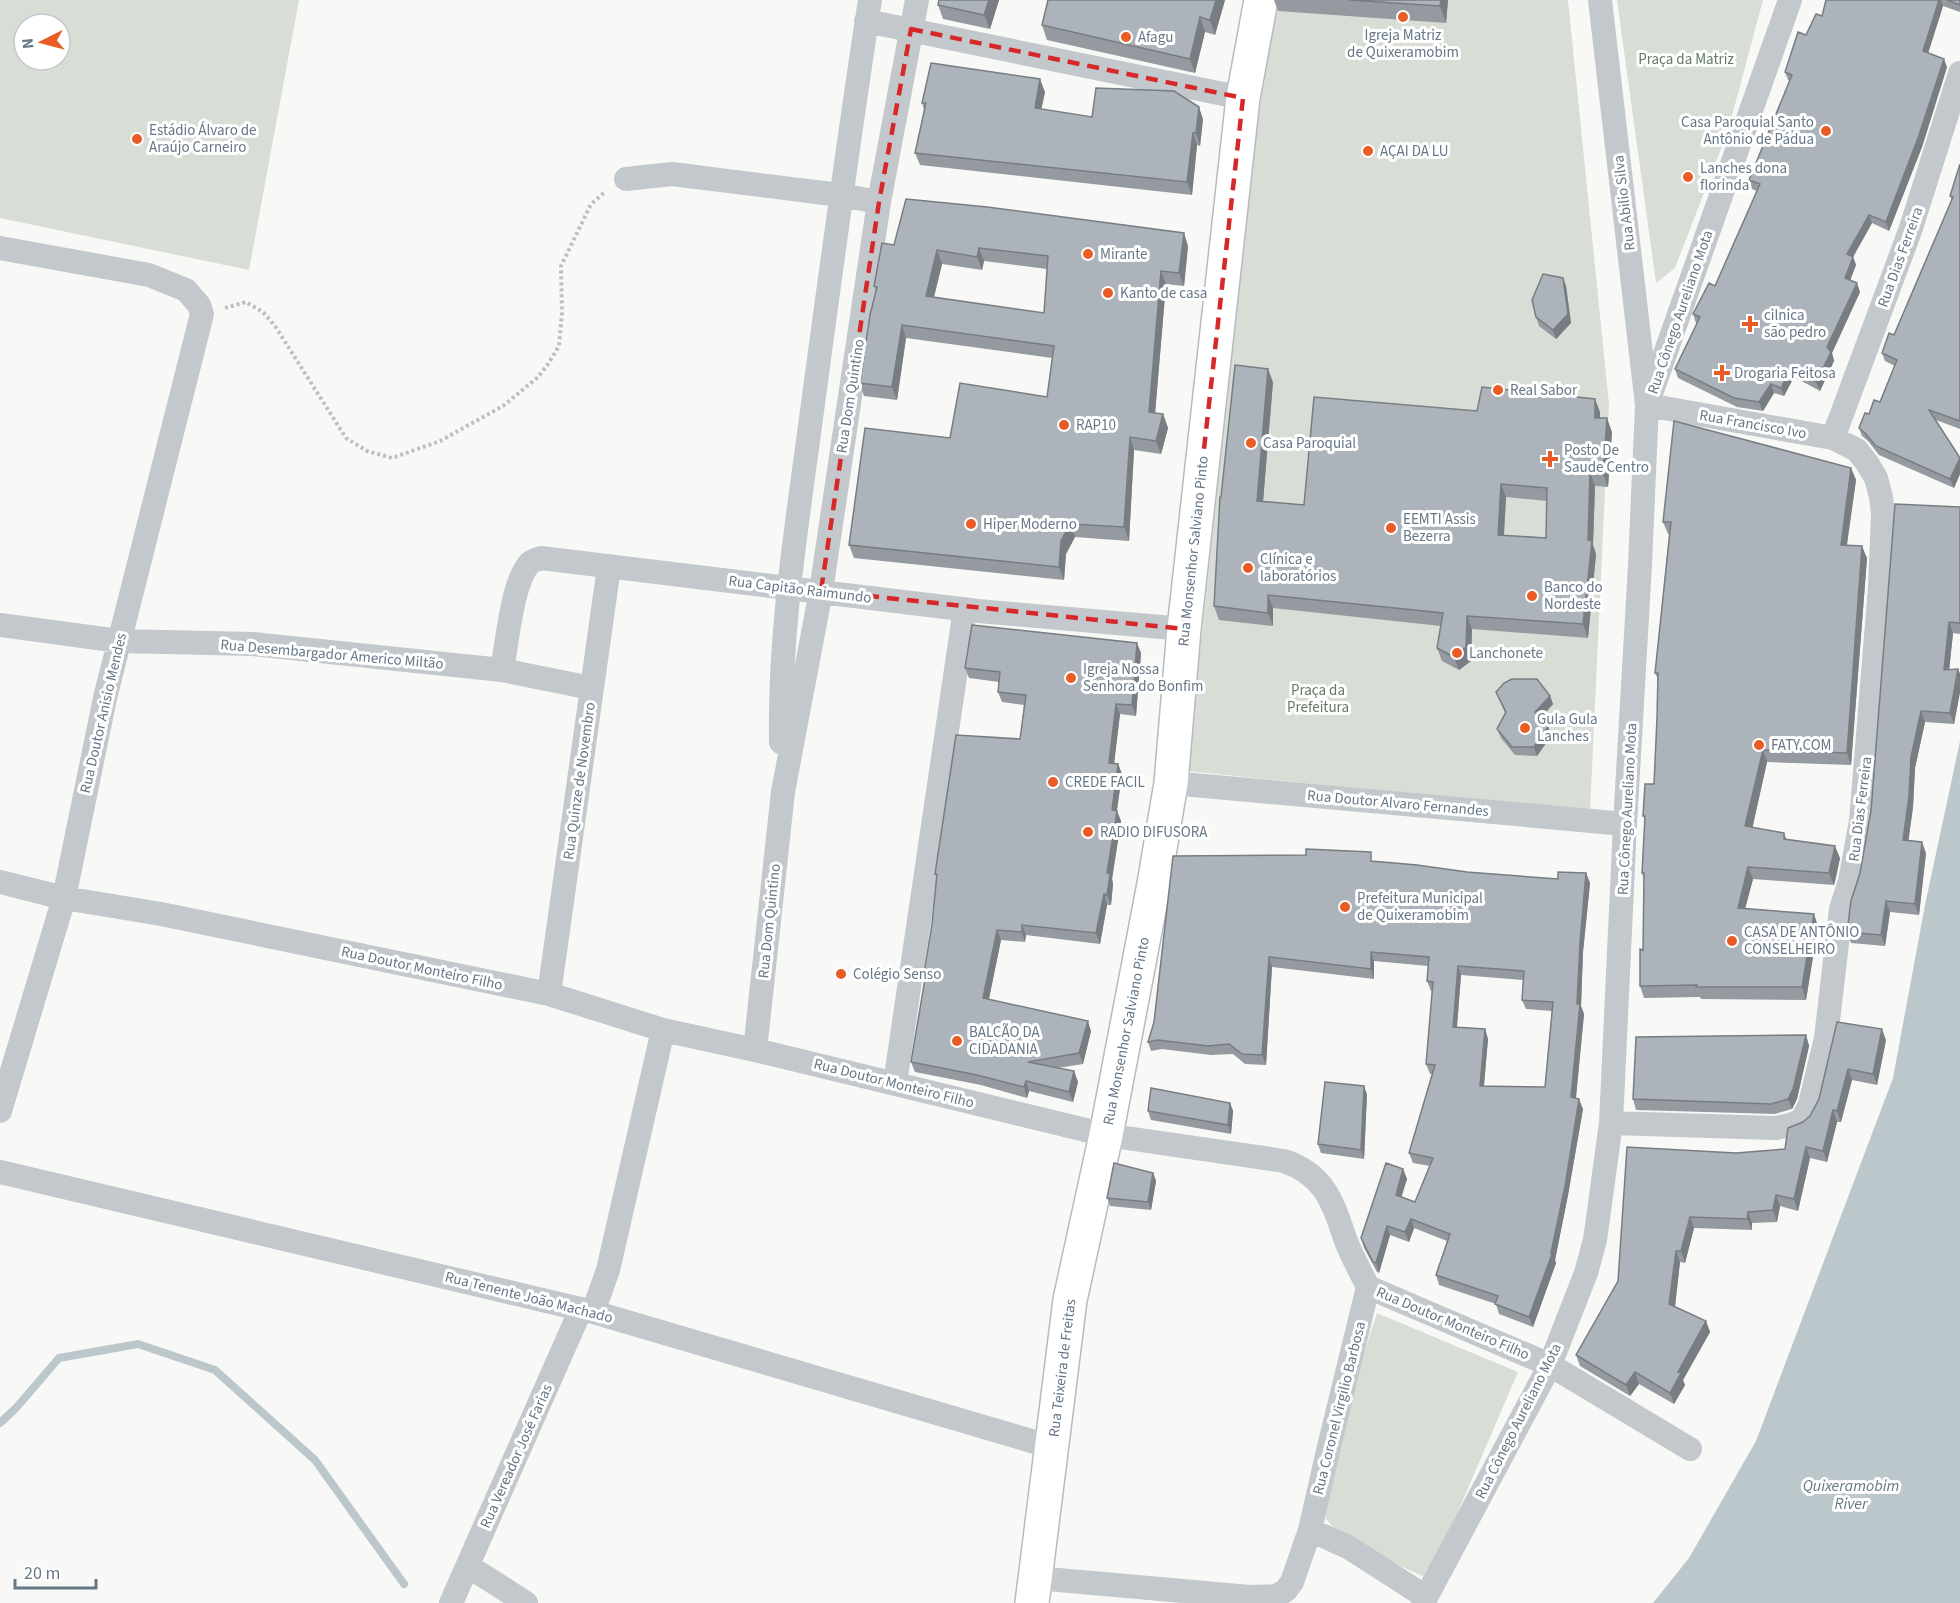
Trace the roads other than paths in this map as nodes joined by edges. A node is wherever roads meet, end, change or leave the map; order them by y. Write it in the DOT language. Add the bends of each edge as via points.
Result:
graph roads {
  1 [pos="917,0"];
  2 [pos="1261,0"];
  3 [pos="1600,0"];
  4 [pos="1790,0"];
  5 [pos="868,11"];
  6 [pos="911,29"];
  7 [pos="1960,74"];
  8 [pos="1243,98"];
  9 [pos="626,179"];
  10 [pos="840,195"];
  11 [pos="879,202"];
  12 [pos="0,248"];
  13 [pos="1647,405"];
  14 [pos="1833,438"];
  15 [pos="1857,450"];
  16 [pos="609,567"];
  17 [pos="788,587"];
  18 [pos="821,591"];
  19 [pos="965,609"];
  20 [pos="0,625"];
  21 [pos="1184,629"];
  22 [pos="119,640"];
  23 [pos="502,670"];
  24 [pos="591,688"];
  25 [pos="1171,783"];
  26 [pos="783,792"];
  27 [pos="1625,824"];
  28 [pos="0,882"];
  29 [pos="64,897"];
  30 [pos="549,994"];
  31 [pos="663,1030"];
  32 [pos="755,1050"];
  33 [pos="895,1083"];
  34 [pos="0,1111"];
  35 [pos="1611,1123"];
  36 [pos="1106,1135"];
  37 [pos="0,1172"];
  38 [pos="1368,1287"];
  39 [pos="587,1310"];
  40 [pos="1550,1365"];
  41 [pos="1052,1447"];
  42 [pos="1690,1449"];
  43 [pos="1310,1530"];
  44 [pos="468,1566"];
  45 [pos="1034,1590"];
  46 [pos="1425,1600"];
  47 [pos="451,1603"];
  48 [pos="526,1603"];
  1 -- 6 [label="street, Rua Dom Quintino"];
  2 -- 8 [label="street, Rua Monsenhor Salviano Pinto"];
  3 -- 13 [label="street, Rua Abilio Silva"];
  4 -- 13 [label="street, Rua Cônego Aureliano Mota"];
  5 -- 6 [label="street"];
  5 -- 10 [label="street, Rua Dom Quintino"];
  6 -- 8 [label="street"];
  6 -- 11 [label="street, Rua Dom Quintino"];
  7 -- 14 [label="street, Rua Dias Ferreira" via="1911,231"];
  8 -- 21 [label="street, Rua Monsenhor Salviano Pinto"];
  9 -- 10 [label="street" via="672,174"];
  10 -- 11 [label="street"];
  10 -- 17 [label="street, Rua Dom Quintino"];
  11 -- 18 [label="street, Rua Dom Quintino"];
  12 -- 22 [label="street, Rua Doutor Anisio Mendes" via="149,275 186,290 202,314"];
  13 -- 14 [label="street, Rua Francisco Ivo"];
  13 -- 27 [label="street, Rua Cônego Aureliano Mota"];
  14 -- 15 [label="street, Rua Francisco Ivo"];
  15 -- 35 [label="street, Rua Dias Ferreira" via="1876,478 1881,497 1880,587 1861,821 1850,881 1840,909 1826,1038 1810,1104 1802,1120 1790,1125 1754,1128"];
  16 -- 17 [label="street, Rua Capitão Raimundo"];
  16 -- 23 [label="street, Rua Capitão Raimundo" via="542,558 529,564 518,586"];
  16 -- 24 [label="street, Rua Quinze de Novembro"];
  17 -- 18 [label="street, Rua Capitão Raimundo"];
  17 -- 26 [label="street, Rua Dom Quintino" via="781,719"];
  18 -- 19 [label="street, Rua Capitão Raimundo"];
  18 -- 26 [label="street, Rua Dom Quintino"];
  19 -- 21 [label="street, Rua Capitão Raimundo"];
  19 -- 33 [label="street"];
  20 -- 22 [label="street, Rua Desembargador Americo Miltão"];
  21 -- 25 [label="street, Rua Monsenhor Salviano Pinto"];
  22 -- 23 [label="street, Rua Desembargador Americo Miltão" via="253,644"];
  22 -- 29 [label="street, Rua Doutor Anisio Mendes"];
  23 -- 24 [label="street, Rua Desembargador Americo Miltão"];
  24 -- 30 [label="street, Rua Quinze de Novembro"];
  25 -- 27 [label="street, Rua Doutor Alvaro Fernandes"];
  25 -- 36 [label="street, Rua Monsenhor Salviano Pinto"];
  26 -- 32 [label="street, Rua Dom Quintino"];
  27 -- 35 [label="street, Rua Cônego Aureliano Mota"];
  28 -- 29 [label="street, Rua Doutor Monteiro Filho"];
  29 -- 30 [label="street, Rua Doutor Monteiro Filho"];
  29 -- 34 [label="street, Rua Doutor Anisio Mendes"];
  30 -- 31 [label="street, Rua Doutor Monteiro Filho"];
  31 -- 32 [label="street, Rua Doutor Monteiro Filho"];
  31 -- 39 [label="street, Rua Vereador José Farias" via="608,1270"];
  32 -- 33 [label="street, Rua Doutor Monteiro Filho"];
  33 -- 36 [label="street, Rua Doutor Monteiro Filho"];
  35 -- 40 [label="street, Rua Cônego Aureliano Mota" via="1595,1240"];
  36 -- 38 [label="street, Rua Doutor Monteiro Filho" via="1295,1165 1325,1190"];
  36 -- 41 [label="street, Rua Teixeira de Freitas" via="1070,1300"];
  37 -- 39 [label="street, Rua Tenente João Machado"];
  38 -- 40 [label="street, Rua Doutor Monteiro Filho"];
  38 -- 43 [label="street, Rua Coronel Virgilio Barbosa"];
  39 -- 41 [label="street, Rua Tenente João Machado"];
  39 -- 44 [label="street, Rua Vereador José Farias"];
  40 -- 42 [label="street, Rua Doutor Monteiro Filho"];
  40 -- 46 [label="street, Rua Cônego Aureliano Mota"];
  41 -- 45 [label="street, Rua Teixeira de Freitas"];
  43 -- 45 [label="street, Rua Coronel Virgilio Barbosa" via="1292,1582 1277,1596"];
  43 -- 46 [label="street" via="1347,1547"];
  44 -- 47 [label="street, Rua Vereador José Farias"];
  44 -- 48 [label="street"];
}
